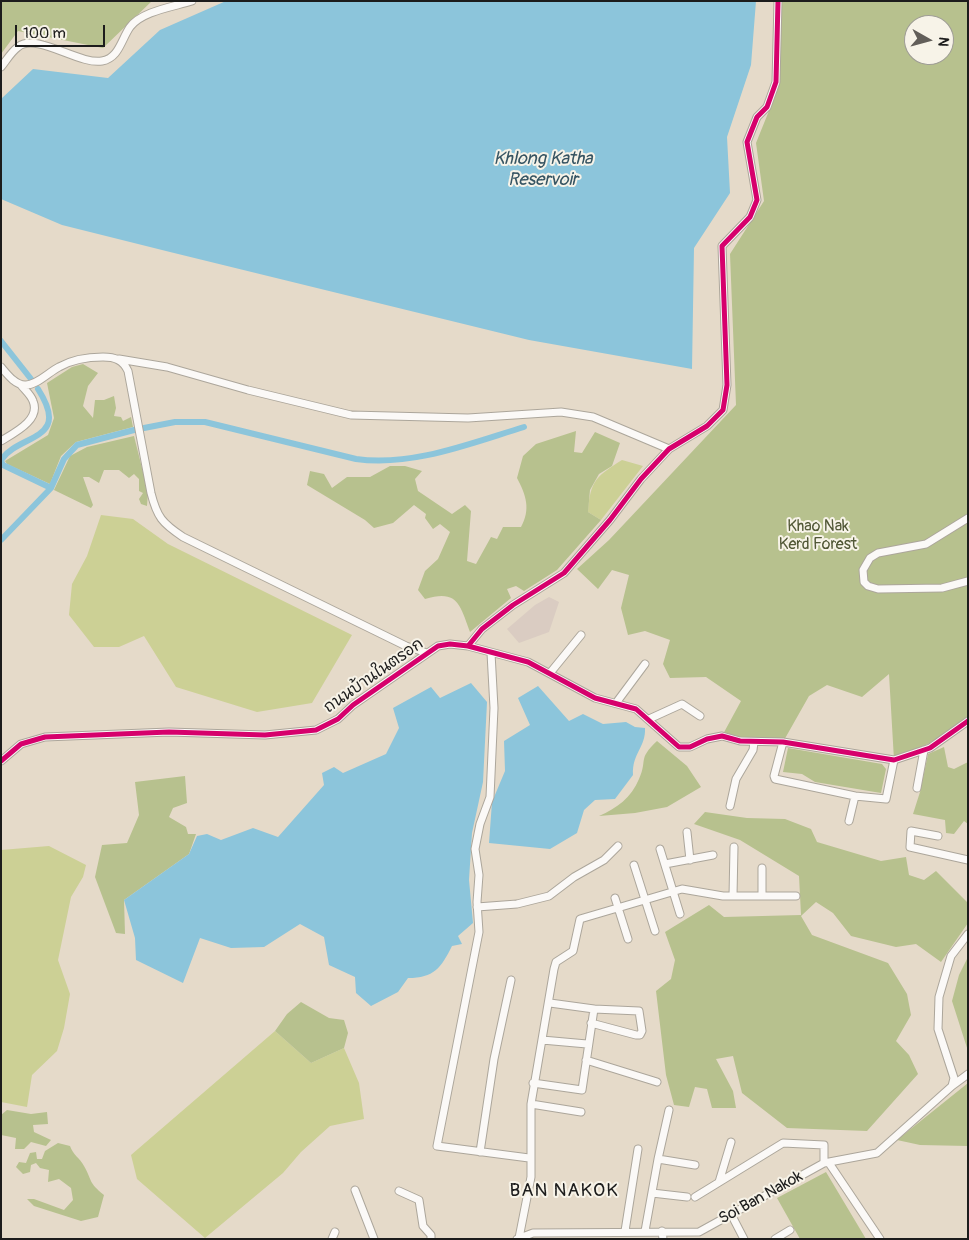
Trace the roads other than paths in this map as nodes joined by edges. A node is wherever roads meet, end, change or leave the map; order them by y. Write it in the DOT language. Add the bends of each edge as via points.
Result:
graph roads {
  1 [pos="192,1"];
  2 [pos="778,1"];
  3 [pos="1,67"];
  4 [pos="119,359"];
  5 [pos="1,367"];
  6 [pos="21,385"];
  7 [pos="1,440"];
  8 [pos="669,449"];
  9 [pos="968,518"];
  10 [pos="968,581"];
  11 [pos="582,635"];
  12 [pos="468,646"];
  13 [pos="491,653"];
  14 [pos="427,654"];
  15 [pos="645,664"];
  16 [pos="550,673"];
  17 [pos="616,704"];
  18 [pos="700,716"];
  19 [pos="649,719"];
  20 [pos="968,721"];
  21 [pos="754,742"];
  22 [pos="783,742"];
  23 [pos="924,750"];
  24 [pos="894,760"];
  25 [pos="1,762"];
  26 [pos="917,788"];
  27 [pos="855,796"];
  28 [pos="730,806"];
  29 [pos="849,821"];
  30 [pos="688,832"];
  31 [pos="938,836"];
  32 [pos="618,846"];
  33 [pos="734,847"];
  34 [pos="660,849"];
  35 [pos="713,856"];
  36 [pos="690,860"];
  37 [pos="968,860"];
  38 [pos="665,864"];
  39 [pos="634,865"];
  40 [pos="762,868"];
  41 [pos="674,890"];
  42 [pos="733,896"];
  43 [pos="762,896"];
  44 [pos="796,896"];
  45 [pos="615,898"];
  46 [pos="645,899"];
  47 [pos="477,908"];
  48 [pos="618,908"];
  49 [pos="680,914"];
  50 [pos="655,931"];
  51 [pos="968,934"];
  52 [pos="628,939"];
  53 [pos="511,980"];
  54 [pos="550,1003"];
  55 [pos="594,1009"];
  56 [pos="591,1023"];
  57 [pos="542,1040"];
  58 [pos="587,1044"];
  59 [pos="586,1060"];
  60 [pos="968,1074"];
  61 [pos="658,1082"];
  62 [pos="533,1083"];
  63 [pos="952,1086"];
  64 [pos="531,1104"];
  65 [pos="669,1110"];
  66 [pos="581,1112"];
  67 [pos="731,1142"];
  68 [pos="638,1149"];
  69 [pos="480,1152"];
  70 [pos="530,1158"];
  71 [pos="658,1159"];
  72 [pos="827,1163"];
  73 [pos="695,1165"];
  74 [pos="719,1182"];
  75 [pos="355,1190"];
  76 [pos="399,1190"];
  77 [pos="652,1193"];
  78 [pos="696,1196"];
  79 [pos="687,1197"];
  80 [pos="731,1214"];
  81 [pos="790,1230"];
  82 [pos="625,1231"];
  83 [pos="645,1231"];
  84 [pos="663,1235"];
  85 [pos="568,1236"];
  86 [pos="518,1238"];
  87 [pos="374,1239"];
  88 [pos="431,1239"];
  89 [pos="744,1239"];
  90 [pos="775,1239"];
  91 [pos="880,1239"];
  1 -- 3 [label="street" via="139,18 130,27 117,52 108,59 90,60 32,42 19,45"];
  2 -- 8 [label="street" via="776,82 767,107 758,117 747,142 757,200 750,217 722,246 726,400 723,410 714,420"];
  4 -- 6 [label="street" via="80,358 32,384"];
  4 -- 8 [label="street" via="167,367 351,415 468,418 562,412 593,417"];
  4 -- 14 [label="street" via="128,371 154,508 164,525 182,537"];
  5 -- 6 [label="street"];
  6 -- 7 [label="street" via="34,402 34,413 22,429"];
  8 -- 12 [label="street" via="564,573 513,605 482,629"];
  9 -- 10 [label="street" via="926,544 878,553 870,558 863,570 864,582 878,589 942,588"];
  11 -- 16 [label="street"];
  12 -- 13 [label="street, ถนนบ้านในตรอก"];
  12 -- 14 [label="street, ถนนบ้านในตรอก" via="438,646"];
  13 -- 16 [label="street, ถนนบ้านในตรอก" via="528,662"];
  13 -- 47 [label="street" via="494,708 490,797 475,849 479,875"];
  14 -- 25 [label="street, ถนนบ้านในตรอก" via="338,719 316,730 265,735 169,732 45,737 21,744"];
  15 -- 17 [label="street"];
  16 -- 17 [label="street, ถนนบ้านในตรอก" via="595,698"];
  17 -- 19 [label="street, ถนนบ้านในตรอก" via="636,709"];
  18 -- 19 [label="street" via="682,704"];
  19 -- 21 [label="street, ถนนบ้านในตรอก" via="679,747 690,747 722,736"];
  20 -- 23 [label="street, ถนนบ้านในตรอก"];
  21 -- 22 [label="street, ถนนบ้านในตรอก"];
  21 -- 28 [label="street" via="753,750 736,779"];
  22 -- 24 [label="street, ถนนบ้านในตรอก"];
  22 -- 27 [label="street" via="775,779"];
  23 -- 24 [label="street, ถนนบ้านในตรอก"];
  23 -- 26 [label="street"];
  24 -- 27 [label="street" via="886,799"];
  27 -- 29 [label="street"];
  30 -- 36 [label="street"];
  31 -- 37 [label="street" via="912,831 910,847"];
  32 -- 47 [label="street" via="604,860 549,896 517,904"];
  33 -- 42 [label="street"];
  34 -- 38 [label="street"];
  35 -- 36 [label="street"];
  36 -- 38 [label="street"];
  38 -- 41 [label="street"];
  39 -- 46 [label="street"];
  40 -- 43 [label="street"];
  41 -- 42 [label="street"];
  41 -- 46 [label="street"];
  41 -- 49 [label="street"];
  42 -- 43 [label="street"];
  43 -- 44 [label="street"];
  45 -- 48 [label="street"];
  46 -- 48 [label="street"];
  46 -- 50 [label="street"];
  47 -- 69 [label="street" via="479,932 437,1146"];
  48 -- 52 [label="street"];
  48 -- 54 [label="street" via="580,919 573,951 556,962"];
  51 -- 63 [label="street" via="951,956 939,997 938,1029 954,1078"];
  53 -- 69 [label="street" via="494,1059"];
  54 -- 55 [label="street"];
  54 -- 57 [label="street"];
  55 -- 56 [label="street"];
  55 -- 56 [label="street" via="635,1010 641,1014 642,1031 636,1035"];
  56 -- 58 [label="street"];
  57 -- 58 [label="street"];
  57 -- 62 [label="street"];
  58 -- 59 [label="street"];
  59 -- 61 [label="street"];
  59 -- 62 [label="street" via="582,1090"];
  60 -- 63 [label="street"];
  62 -- 64 [label="street"];
  63 -- 72 [label="street, Soi Ban Nakok" via="877,1153"];
  64 -- 66 [label="street"];
  64 -- 70 [label="street"];
  65 -- 71 [label="street"];
  67 -- 74 [label="street"];
  68 -- 82 [label="street"];
  69 -- 70 [label="street"];
  70 -- 86 [label="street" via="531,1177"];
  71 -- 73 [label="street"];
  71 -- 77 [label="street"];
  72 -- 74 [label="street" via="824,1145 783,1143"];
  72 -- 80 [label="street, Soi Ban Nakok"];
  72 -- 91 [label="street"];
  74 -- 78 [label="street"];
  75 -- 87 [label="street"];
  76 -- 88 [label="street" via="419,1200 423,1226"];
  77 -- 79 [label="street"];
  77 -- 83 [label="street"];
  80 -- 84 [label="street, Soi Ban Nakok" via="699,1232"];
  80 -- 89 [label="street"];
  81 -- 90 [label="street"];
  82 -- 83 [label="street, Soi Ban Nakok"];
  82 -- 85 [label="street, Soi Ban Nakok"];
  83 -- 84 [label="street, Soi Ban Nakok"];
  85 -- 86 [label="street, Soi Ban Nakok" via="533,1232"];
}
